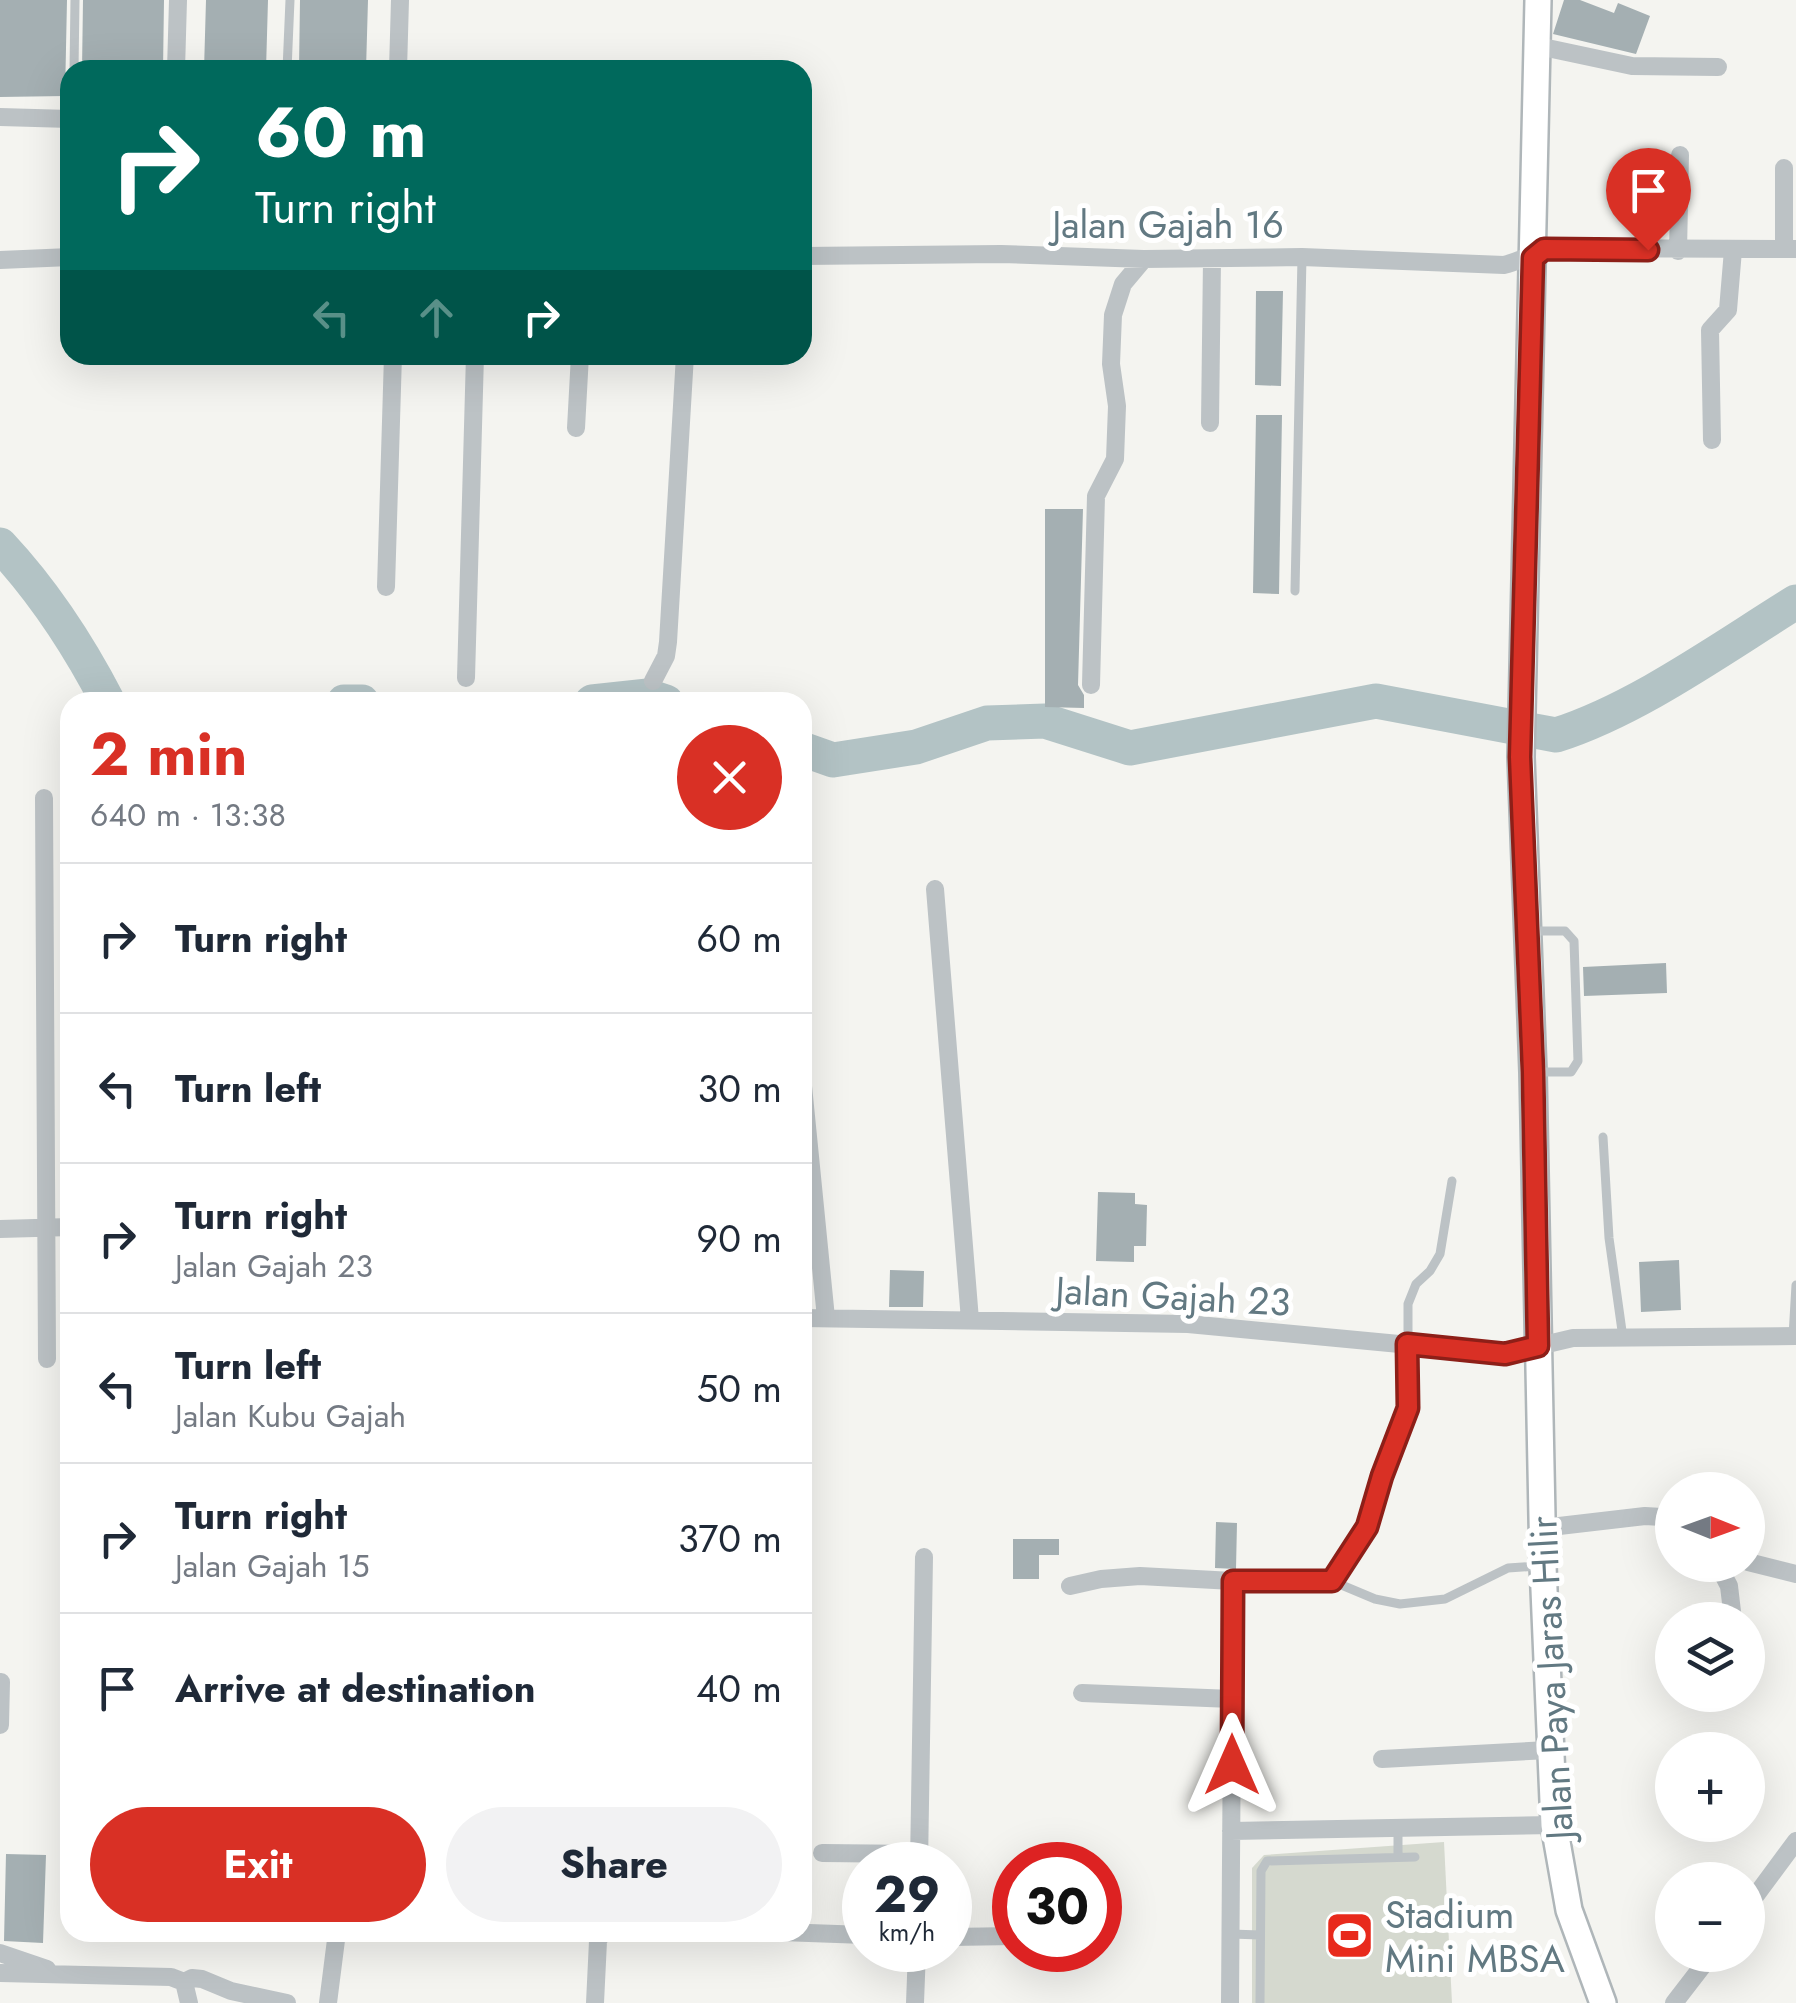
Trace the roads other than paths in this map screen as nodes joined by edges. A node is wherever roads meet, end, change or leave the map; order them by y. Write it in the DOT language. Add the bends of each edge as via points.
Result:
graph roads {
  1 [pos="75,0"];
  2 [pos="178,0"];
  3 [pos="290,0"];
  4 [pos="400,0"];
  5 [pos="1538,0"];
  6 [pos="1538,46"];
  7 [pos="74,60"];
  8 [pos="176,60"];
  9 [pos="288,60"];
  10 [pos="398,60"];
  11 [pos="1718,67"];
  12 [pos="0,117"];
  13 [pos="60,118"];
  14 [pos="1680,155"];
  15 [pos="1784,168"];
  16 [pos="1790,249"];
  17 [pos="1733,250"];
  18 [pos="1678,251"];
  19 [pos="812,256"];
  20 [pos="60,257"];
  21 [pos="1302,257"];
  22 [pos="1533,258"];
  23 [pos="1144,259"];
  24 [pos="1212,259"];
  25 [pos="0,260"];
  26 [pos="393,365"];
  27 [pos="475,365"];
  28 [pos="579,365"];
  29 [pos="684,365"];
  30 [pos="1210,423"];
  31 [pos="576,428"];
  32 [pos="1712,440"];
  33 [pos="386,587"];
  34 [pos="1295,591"];
  35 [pos="466,678"];
  36 [pos="653,681"];
  37 [pos="1091,685"];
  38 [pos="44,798"];
  39 [pos="935,888"];
  40 [pos="1527,931"];
  41 [pos="1533,1072"];
  42 [pos="1603,1137"];
  43 [pos="812,1177"];
  44 [pos="1452,1182"];
  45 [pos="48,1226"];
  46 [pos="60,1227"];
  47 [pos="0,1229"];
  48 [pos="1796,1285"];
  49 [pos="812,1318"];
  50 [pos="826,1318"];
  51 [pos="970,1320"];
  52 [pos="1795,1336"];
  53 [pos="1623,1338"];
  54 [pos="1407,1344"];
  55 [pos="1538,1346"];
  56 [pos="47,1359"];
  57 [pos="1655,1517"];
  58 [pos="1542,1528"];
  59 [pos="924,1557"];
  60 [pos="1542,1566"];
  61 [pos="1765,1566"];
  62 [pos="1796,1574"];
  63 [pos="1233,1581"];
  64 [pos="1332,1581"];
  65 [pos="1070,1586"];
  66 [pos="1,1682"];
  67 [pos="1082,1693"];
  68 [pos="1232,1699"];
  69 [pos="0,1725"];
  70 [pos="1549,1750"];
  71 [pos="1382,1759"];
  72 [pos="1554,1824"];
  73 [pos="1398,1829"];
  74 [pos="1231,1831"];
  75 [pos="1796,1841"];
  76 [pos="919,1842"];
  77 [pos="822,1853"];
  78 [pos="842,1854"];
  79 [pos="1398,1857"];
  80 [pos="1415,1857"];
  81 [pos="1765,1883"];
  82 [pos="812,1933"];
  83 [pos="842,1934"];
  84 [pos="1231,1934"];
  85 [pos="1260,1935"];
  86 [pos="336,1942"];
  87 [pos="598,1942"];
  88 [pos="0,1953"];
  89 [pos="917,1972"];
  90 [pos="1698,1972"];
  91 [pos="0,1973"];
  92 [pos="62,1974"];
  93 [pos="184,1982"];
  94 [pos="189,2003"];
  95 [pos="287,2003"];
  96 [pos="328,2003"];
  97 [pos="596,2003"];
  98 [pos="916,2003"];
  99 [pos="1230,2003"];
  100 [pos="1260,2003"];
  101 [pos="1603,2003"];
  102 [pos="1674,2003"];
  1 -- 7 [label="lane"];
  2 -- 8 [label="street"];
  3 -- 9 [label="lane"];
  4 -- 10 [label="street"];
  5 -- 6 [label="street, Jalan Paya Jaras Hilir"];
  6 -- 11 [label="street" via="1632,66"];
  6 -- 22 [label="street, Jalan Paya Jaras Hilir"];
  12 -- 13 [label="street"];
  14 -- 18 [label="street"];
  15 -- 16 [label="street"];
  16 -- 17 [label="street, Jalan Gajah 16"];
  17 -- 18 [label="street, Jalan Gajah 16"];
  17 -- 32 [label="street" via="1727,314 1710,330"];
  18 -- 22 [label="street, Jalan Gajah 16" via="1556,248"];
  19 -- 23 [label="street, Jalan Gajah 16"];
  20 -- 25 [label="street"];
  21 -- 22 [label="street, Jalan Gajah 16" via="1504,265"];
  21 -- 24 [label="street, Jalan Gajah 16"];
  21 -- 34 [label="lane"];
  22 -- 40 [label="street, Jalan Paya Jaras Hilir" via="1520,757"];
  23 -- 24 [label="street, Jalan Gajah 16"];
  23 -- 37 [label="street" via="1123,284 1113,316 1114,458 1096,496"];
  24 -- 30 [label="street"];
  26 -- 33 [label="street"];
  27 -- 35 [label="street"];
  28 -- 31 [label="street"];
  29 -- 36 [label="street" via="668,642"];
  38 -- 45 [label="street"];
  39 -- 51 [label="street"];
  40 -- 41 [label="street, Jalan Paya Jaras Hilir"];
  40 -- 41 [label="lane" via="1564,931 1574,941 1577,1068"];
  41 -- 55 [label="street, Jalan Paya Jaras Hilir"];
  42 -- 53 [label="lane"];
  43 -- 50 [label="street"];
  44 -- 54 [label="lane" via="1440,1254 1408,1304"];
  45 -- 46 [label="street"];
  45 -- 47 [label="street"];
  45 -- 56 [label="street"];
  48 -- 52 [label="lane"];
  49 -- 50 [label="street, Jalan Gajah 23"];
  50 -- 51 [label="street, Jalan Gajah 23"];
  51 -- 54 [label="street, Jalan Gajah 23" via="1188,1324"];
  52 -- 53 [label="street, Jalan Gajah 23"];
  53 -- 55 [label="street, Jalan Gajah 23"];
  54 -- 55 [label="street, Jalan Gajah 23" via="1505,1354"];
  54 -- 64 [label="lane" via="1408,1408 1367,1527"];
  55 -- 58 [label="street, Jalan Paya Jaras Hilir"];
  57 -- 58 [label="street"];
  58 -- 60 [label="street, Jalan Paya Jaras Hilir"];
  59 -- 76 [label="street"];
  60 -- 64 [label="lane" via="1508,1568 1464,1592 1400,1604"];
  60 -- 70 [label="street, Jalan Paya Jaras Hilir"];
  61 -- 62 [label="street"];
  63 -- 64 [label="lane"];
  63 -- 65 [label="street" via="1140,1576"];
  63 -- 68 [label="street"];
  66 -- 69 [label="street"];
  67 -- 68 [label="street"];
  68 -- 74 [label="street"];
  70 -- 71 [label="street"];
  70 -- 72 [label="street, Jalan Paya Jaras Hilir"];
  72 -- 73 [label="street"];
  72 -- 101 [label="street, Jalan Paya Jaras Hilir" via="1569,1910"];
  73 -- 74 [label="street"];
  73 -- 79 [label="lane"];
  74 -- 84 [label="street"];
  75 -- 81 [label="street"];
  77 -- 78 [label="street"];
  79 -- 80 [label="lane"];
  79 -- 85 [label="lane" via="1267,1862 1261,1872"];
  82 -- 83 [label="street"];
  84 -- 85 [label="lane"];
  84 -- 99 [label="street"];
  85 -- 100 [label="lane"];
  86 -- 96 [label="street"];
  87 -- 97 [label="street"];
  88 -- 92 [label="street"];
  89 -- 98 [label="street"];
  90 -- 102 [label="street"];
  91 -- 92 [label="street"];
  92 -- 93 [label="street"];
  93 -- 94 [label="street"];
  93 -- 95 [label="street" via="202,1979"];
}
